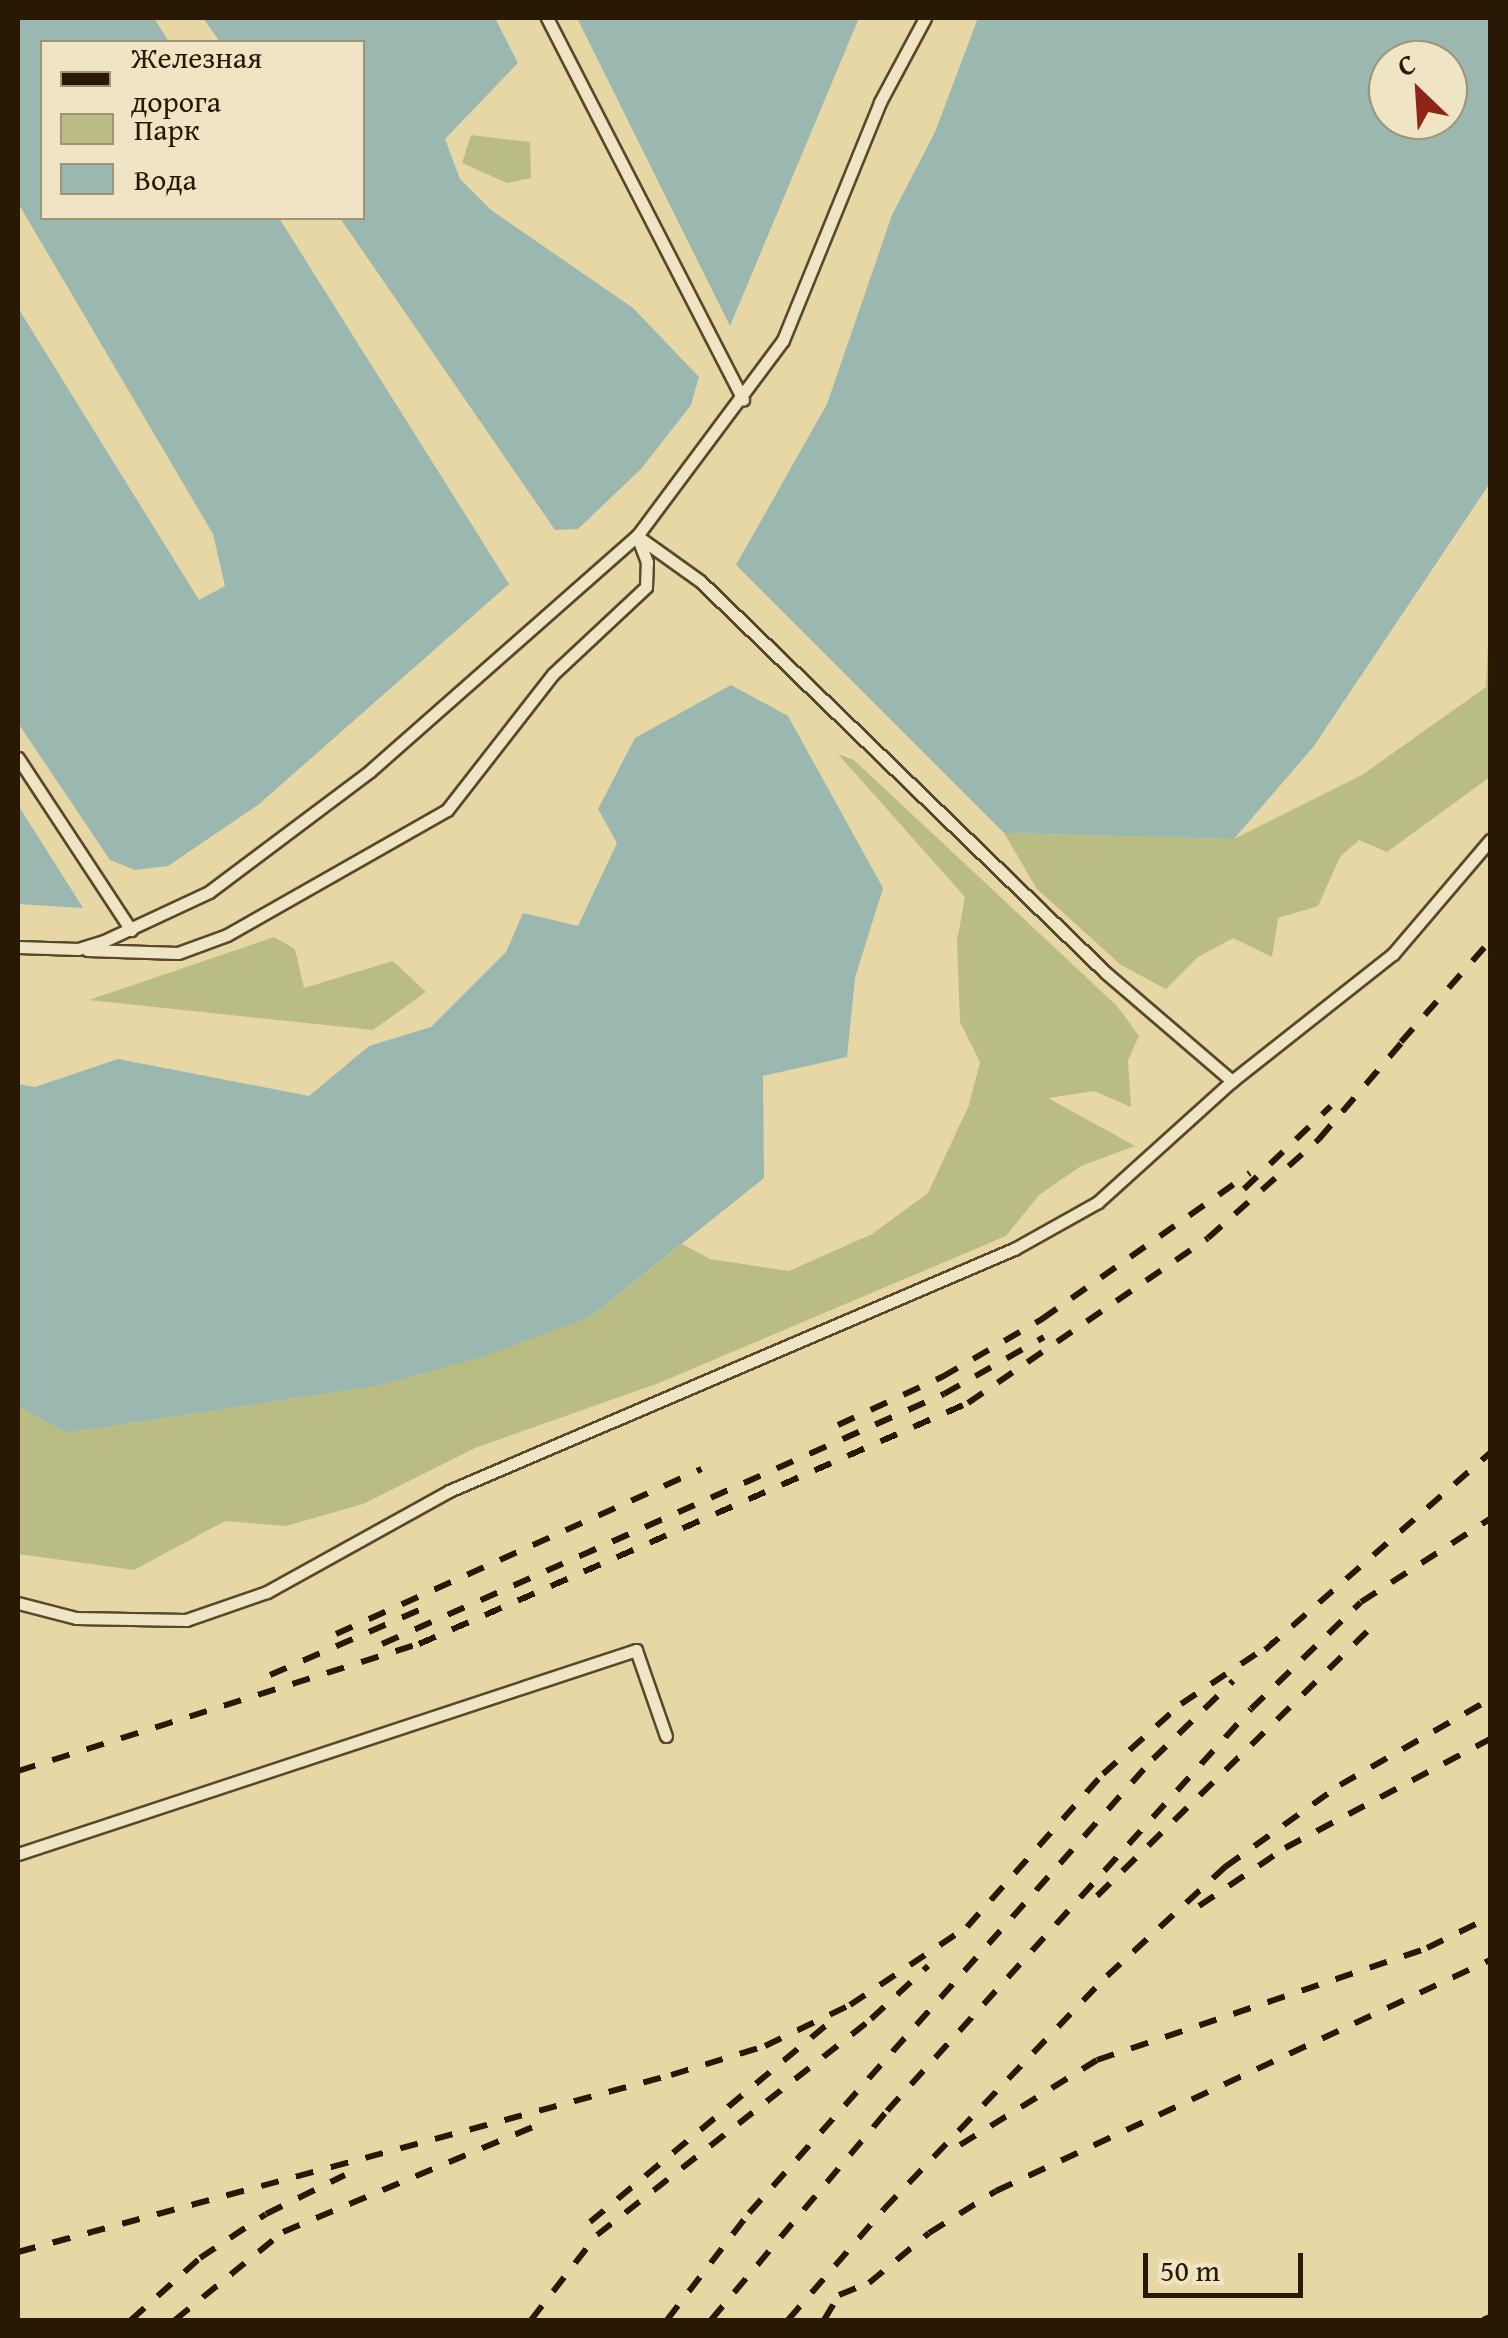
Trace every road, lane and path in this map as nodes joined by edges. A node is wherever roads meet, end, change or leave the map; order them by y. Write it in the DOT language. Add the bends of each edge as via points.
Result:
graph roads {
  1 [pos="546,18"];
  2 [pos="925,18"];
  3 [pos="743,400"];
  4 [pos="637,536"];
  5 [pos="18,758"];
  6 [pos="1490,840"];
  7 [pos="132,930"];
  8 [pos="18,947"];
  9 [pos="78,949"];
  10 [pos="1232,1081"];
  11 [pos="18,1603"];
  12 [pos="666,1736"];
  13 [pos="18,1854"];
  1 -- 3 [label="lane"];
  2 -- 3 [label="lane" via="880,102 783,340"];
  3 -- 4 [label="lane"];
  4 -- 7 [label="lane" via="370,771 209,892"];
  4 -- 9 [label="lane" via="647,562 646,588 554,674 447,810 227,935 178,953"];
  4 -- 10 [label="lane" via="700,581 1106,973"];
  5 -- 7 [label="lane"];
  6 -- 10 [label="lane" via="1393,954"];
  7 -- 9 [label="lane"];
  8 -- 9 [label="lane"];
  10 -- 11 [label="lane" via="1098,1202 1014,1249 449,1490 267,1592 186,1620 76,1618"];
  12 -- 13 [label="lane" via="636,1650"];
}
